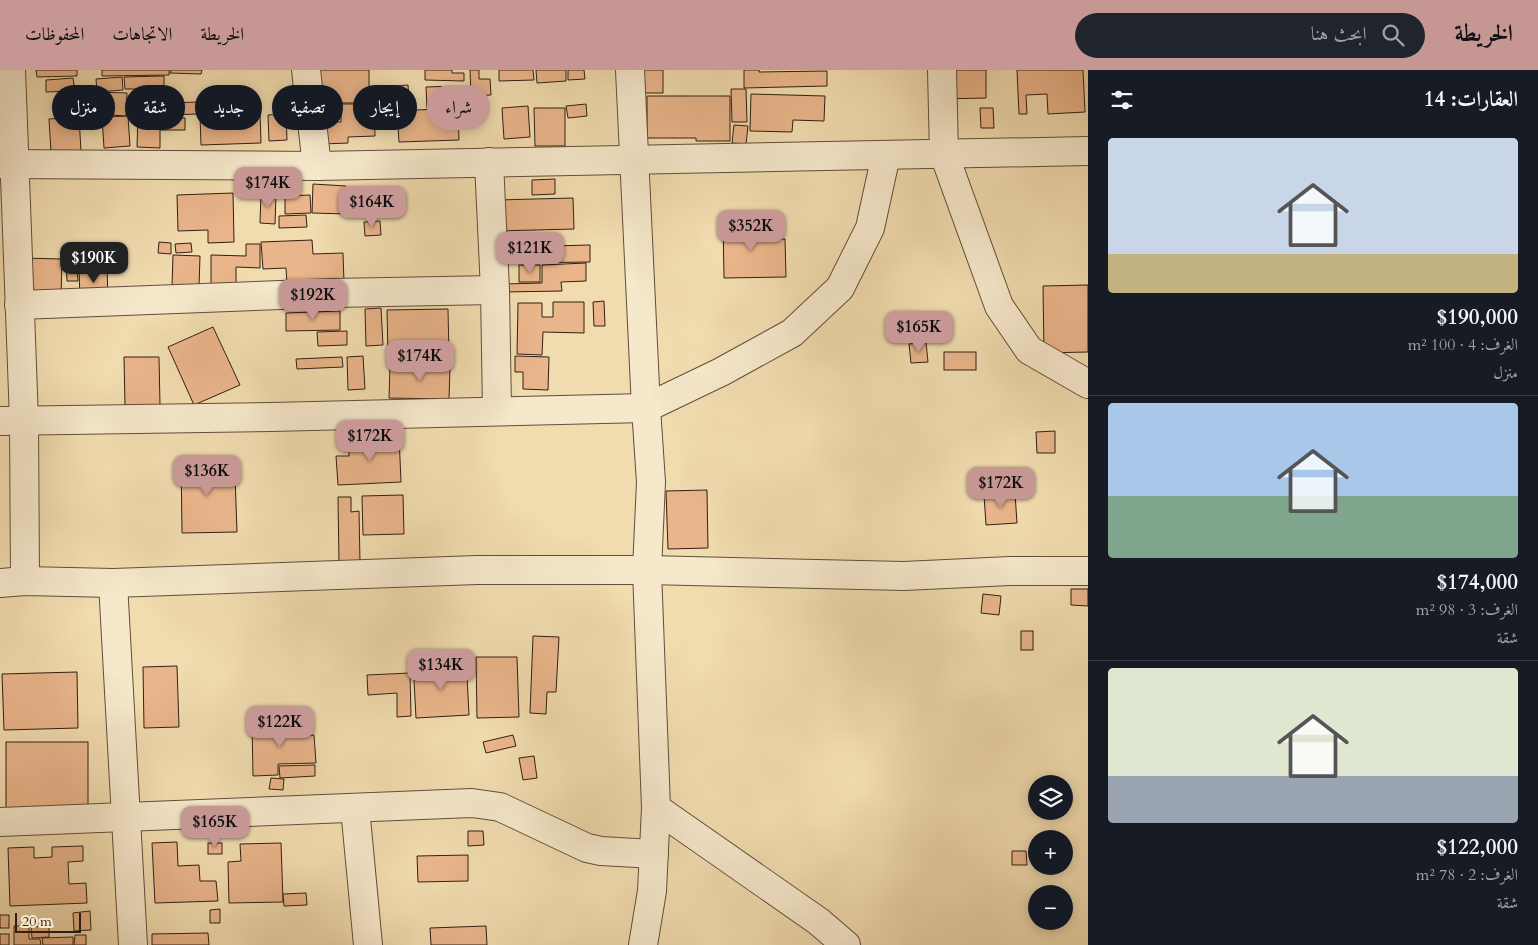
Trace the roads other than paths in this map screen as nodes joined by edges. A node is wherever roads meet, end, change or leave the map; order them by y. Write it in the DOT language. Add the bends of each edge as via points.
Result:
graph roads {
  1 [pos="10,70"];
  2 [pos="306,70"];
  3 [pos="630,70"];
  4 [pos="942,70"];
  5 [pos="1088,151"];
  6 [pos="944,154"];
  7 [pos="886,155"];
  8 [pos="634,159"];
  9 [pos="489,162"];
  10 [pos="7,164"];
  11 [pos="317,166"];
  12 [pos="495,290"];
  13 [pos="19,304"];
  14 [pos="1088,384"];
  15 [pos="646,408"];
  16 [pos="497,411"];
  17 [pos="12,420"];
  18 [pos="647,570"];
  19 [pos="1088,571"];
  20 [pos="12,582"];
  21 [pos="113,583"];
  22 [pos="355,808"];
  23 [pos="656,808"];
  24 [pos="126,817"];
  25 [pos="0,822"];
  26 [pos="654,854"];
  27 [pos="133,945"];
  28 [pos="368,945"];
  29 [pos="643,945"];
  30 [pos="846,945"];
  1 -- 10 [label="street"];
  2 -- 11 [label="street"];
  3 -- 8 [label="street"];
  4 -- 6 [label="street"];
  5 -- 6 [label="street"];
  6 -- 7 [label="street"];
  6 -- 14 [label="street" via="999,306 1029,350"];
  7 -- 8 [label="street"];
  7 -- 15 [label="street" via="870,228 840,288 792,333"];
  8 -- 9 [label="street"];
  8 -- 15 [label="street"];
  9 -- 11 [label="street"];
  9 -- 12 [label="street"];
  10 -- 11 [label="street"];
  10 -- 13 [label="street"];
  12 -- 13 [label="street"];
  12 -- 16 [label="street"];
  13 -- 17 [label="street"];
  15 -- 16 [label="street"];
  15 -- 18 [label="street" via="651,482"];
  16 -- 17 [label="street"];
  17 -- 20 [label="street"];
  18 -- 19 [label="street" via="904,576"];
  18 -- 21 [label="street" via="477,570"];
  18 -- 23 [label="street"];
  20 -- 21 [label="street"];
  21 -- 24 [label="street"];
  22 -- 24 [label="street"];
  22 -- 26 [label="street" via="486,804 517,814 587,848"];
  22 -- 28 [label="street"];
  23 -- 26 [label="street"];
  23 -- 30 [label="street" via="818,920"];
  24 -- 25 [label="street"];
  24 -- 27 [label="street"];
  26 -- 29 [label="street"];
}
